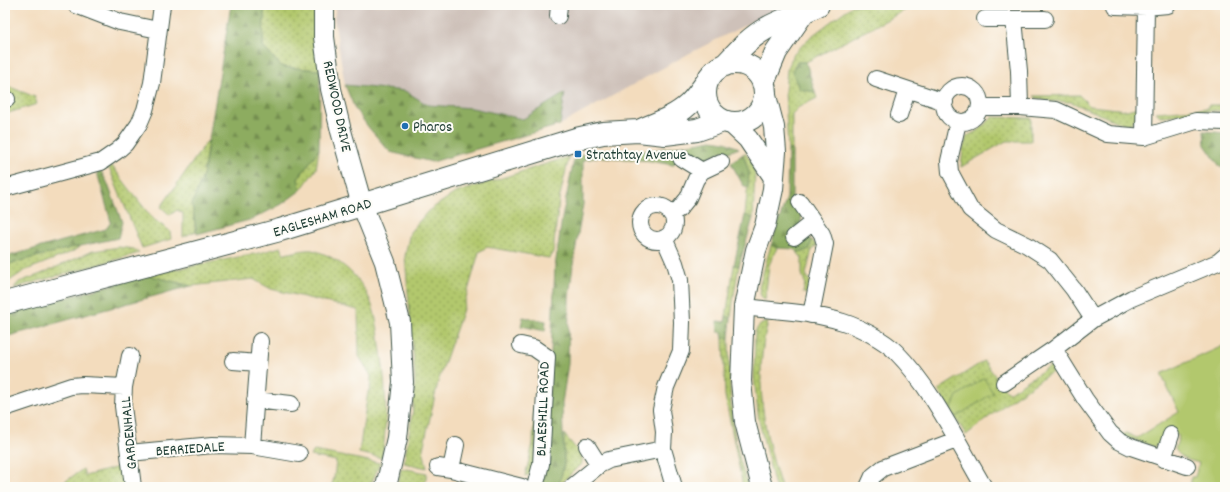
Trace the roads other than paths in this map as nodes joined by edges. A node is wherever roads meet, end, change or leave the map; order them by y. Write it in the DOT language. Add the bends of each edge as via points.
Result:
graph roads {
  1 [pos="76,5"];
  2 [pos="162,5"];
  3 [pos="324,5"];
  4 [pos="1168,5"];
  5 [pos="1115,6"];
  6 [pos="1146,7"];
  7 [pos="810,9"];
  8 [pos="1014,19"];
  9 [pos="1045,19"];
  10 [pos="985,20"];
  11 [pos="158,30"];
  12 [pos="725,65"];
  13 [pos="876,79"];
  14 [pos="706,83"];
  15 [pos="764,87"];
  16 [pos="908,90"];
  17 [pos="945,102"];
  18 [pos="980,107"];
  19 [pos="1020,107"];
  20 [pos="899,115"];
  21 [pos="727,122"];
  22 [pos="958,122"];
  23 [pos="1225,122"];
  24 [pos="638,131"];
  25 [pos="1144,137"];
  26 [pos="681,158"];
  27 [pos="721,162"];
  28 [pos="702,171"];
  29 [pos="773,176"];
  30 [pos="5,188"];
  31 [pos="800,202"];
  32 [pos="362,205"];
  33 [pos="671,214"];
  34 [pos="813,222"];
  35 [pos="794,237"];
  36 [pos="664,238"];
  37 [pos="1225,256"];
  38 [pos="5,303"];
  39 [pos="744,307"];
  40 [pos="811,315"];
  41 [pos="1093,319"];
  42 [pos="260,341"];
  43 [pos="521,344"];
  44 [pos="1054,349"];
  45 [pos="130,356"];
  46 [pos="233,361"];
  47 [pos="258,363"];
  48 [pos="1004,383"];
  49 [pos="124,387"];
  50 [pos="255,400"];
  51 [pos="291,404"];
  52 [pos="5,408"];
  53 [pos="1171,435"];
  54 [pos="956,440"];
  55 [pos="252,446"];
  56 [pos="456,446"];
  57 [pos="587,446"];
  58 [pos="663,449"];
  59 [pos="129,453"];
  60 [pos="299,454"];
  61 [pos="1163,459"];
  62 [pos="599,465"];
  63 [pos="1187,466"];
  64 [pos="133,487"];
  65 [pos="386,487"];
  66 [pos="522,487"];
  67 [pos="535,487"];
  68 [pos="572,487"];
  69 [pos="674,487"];
  70 [pos="762,487"];
  71 [pos="868,487"];
  72 [pos="984,487"];
  1 -- 11 [label="street" via="120,22"];
  2 -- 11 [label="street"];
  3 -- 32 [label="street, REDWOOD DRIVE" via="324,37 331,89"];
  4 -- 6 [label="street"];
  5 -- 6 [label="street"];
  6 -- 25 [label="street"];
  7 -- 12 [label="main road" via="767,28 743,45"];
  7 -- 15 [label="main road" via="776,52"];
  8 -- 9 [label="street"];
  8 -- 10 [label="street"];
  8 -- 19 [label="street"];
  11 -- 30 [label="street" via="152,83 145,110 125,144 101,162"];
  12 -- 14 [label="main road" via="710,75"];
  12 -- 15 [label="main road" via="734,63 752,68 759,75"];
  13 -- 16 [label="street"];
  14 -- 21 [label="main road" via="704,92 710,110 715,117"];
  14 -- 24 [label="main road, EAGLESHAM ROAD" via="681,111"];
  15 -- 21 [label="main road" via="764,100 755,116 740,123"];
  15 -- 29 [label="street" via="774,128 776,152"];
  16 -- 17 [label="street"];
  16 -- 20 [label="street"];
  17 -- 18 [label="street" via="950,92 960,86 976,93"];
  17 -- 22 [label="street" via="950,116"];
  18 -- 19 [label="street"];
  18 -- 22 [label="street" via="973,118"];
  19 -- 25 [label="street" via="1056,110 1108,134"];
  21 -- 24 [label="main road, EAGLESHAM ROAD" via="697,130 665,134"];
  21 -- 29 [label="street" via="748,140"];
  22 -- 41 [label="street" via="949,161 950,172 970,209 996,230 1050,260"];
  23 -- 25 [label="street" via="1196,121"];
  24 -- 32 [label="main road, EAGLESHAM ROAD" via="603,133 576,139"];
  26 -- 28 [label="street"];
  27 -- 28 [label="street"];
  28 -- 33 [label="street" via="688,198"];
  29 -- 39 [label="street" via="770,204 756,250"];
  31 -- 34 [label="street"];
  32 -- 38 [label="main road, EAGLESHAM ROAD" via="229,244"];
  32 -- 65 [label="street, REDWOOD DRIVE" via="385,262 400,322 402,389 398,438"];
  33 -- 36 [label="street" via="674,226"];
  33 -- 36 [label="street" via="665,208 655,206 645,210 640,220 641,231 645,235 655,240"];
  34 -- 35 [label="street"];
  34 -- 40 [label="street" via="822,234 825,244"];
  36 -- 58 [label="street" via="680,280 682,322 681,351 666,387 662,410"];
  37 -- 41 [label="street" via="1218,262 1132,298"];
  39 -- 40 [label="street"];
  39 -- 70 [label="street" via="741,381 745,422"];
  40 -- 54 [label="street" via="844,322 895,351 934,401"];
  41 -- 44 [label="street"];
  42 -- 47 [label="street"];
  43 -- 67 [label="street, BLAESHILL ROAD" via="534,348 547,357 541,464"];
  44 -- 48 [label="street"];
  44 -- 61 [label="street" via="1110,433 1125,444"];
  45 -- 49 [label="street, GARDENHALL"];
  46 -- 47 [label="street"];
  47 -- 50 [label="street"];
  49 -- 52 [label="street" via="71,386"];
  49 -- 59 [label="street, GARDENHALL" via="123,406"];
  50 -- 51 [label="street"];
  50 -- 55 [label="street"];
  53 -- 61 [label="street"];
  54 -- 71 [label="street" via="883,468 874,476"];
  54 -- 72 [label="street"];
  55 -- 59 [label="street, BERRIEDALE" via="213,445"];
  55 -- 60 [label="street, BERRIEDALE"];
  56 -- 66 [label="street" via="445,468"];
  57 -- 62 [label="street"];
  58 -- 62 [label="street" via="608,460"];
  58 -- 69 [label="street"];
  59 -- 64 [label="street, GARDENHALL"];
  61 -- 63 [label="street"];
  62 -- 68 [label="street"];
}
